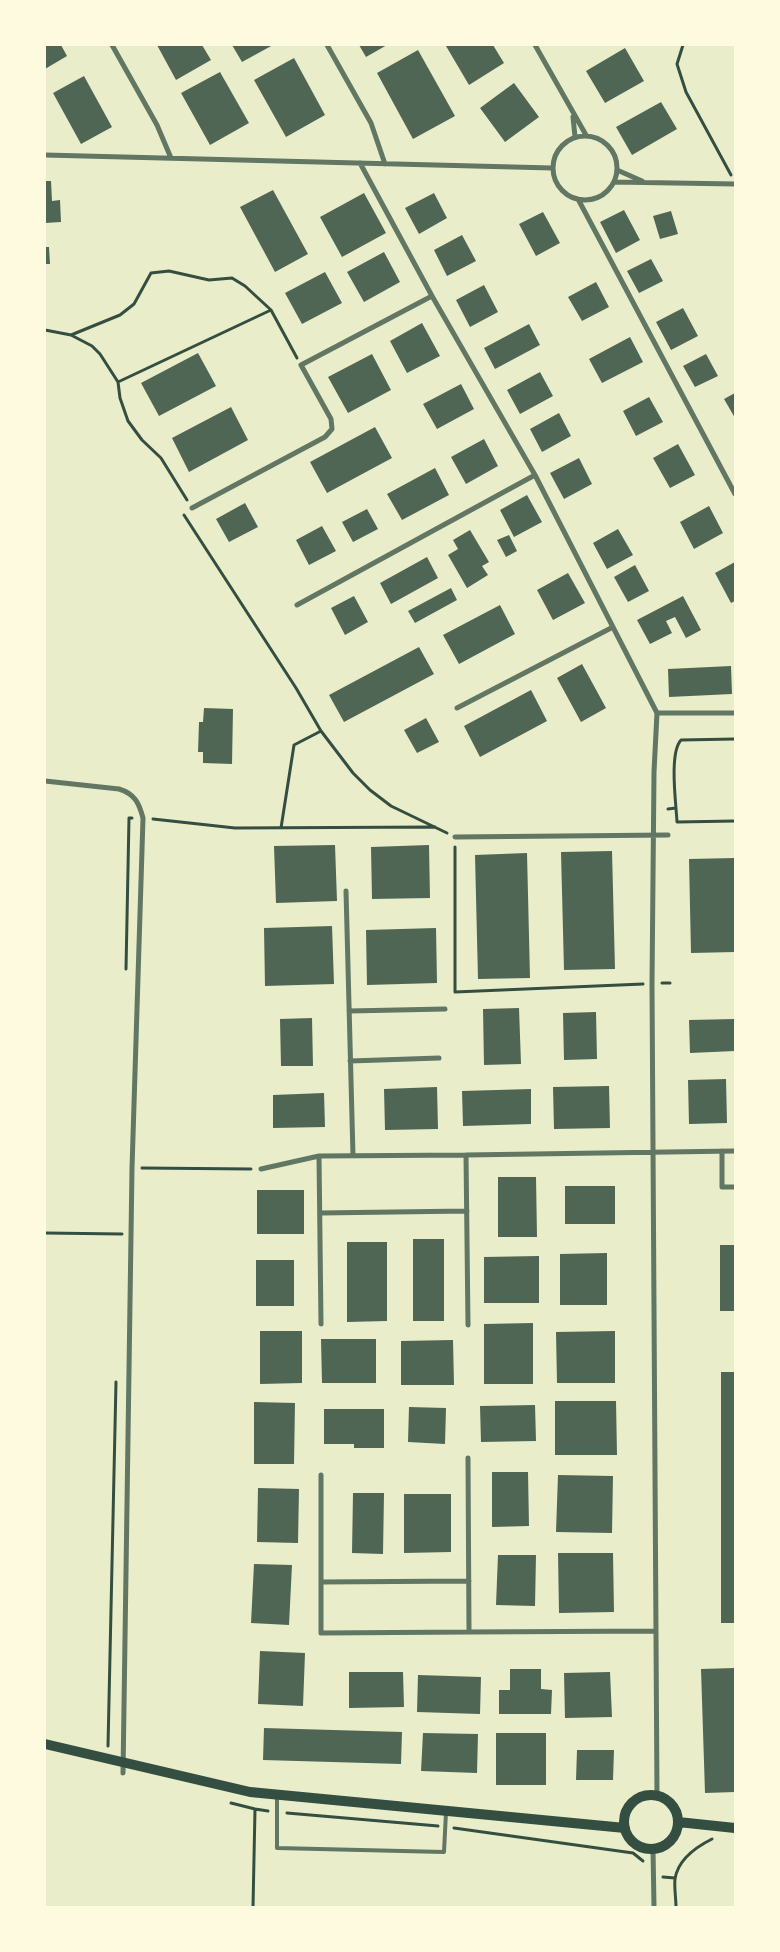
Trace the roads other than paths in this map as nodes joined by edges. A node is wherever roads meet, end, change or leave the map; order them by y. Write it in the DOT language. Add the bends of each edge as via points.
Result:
graph roads {
  1 [pos="112,45"];
  2 [pos="327,45"];
  3 [pos="535,45"];
  4 [pos="573,114"];
  5 [pos="586,135"];
  6 [pos="575,137"];
  7 [pos="45,154"];
  8 [pos="170,158"];
  9 [pos="360,163"];
  10 [pos="385,164"];
  11 [pos="552,168"];
  12 [pos="617,170"];
  13 [pos="614,182"];
  14 [pos="644,182"];
  15 [pos="735,183"];
  16 [pos="578,199"];
  17 [pos="432,296"];
  18 [pos="535,475"];
  19 [pos="735,494"];
  20 [pos="192,508"];
  21 [pos="297,605"];
  22 [pos="613,627"];
  23 [pos="457,708"];
  24 [pos="735,712"];
  25 [pos="657,713"];
  26 [pos="45,781"];
  27 [pos="654,835"];
  28 [pos="668,836"];
  29 [pos="455,837"];
  30 [pos="346,891"];
  31 [pos="445,1009"];
  32 [pos="349,1011"];
  33 [pos="439,1058"];
  34 [pos="350,1061"];
  35 [pos="654,1151"];
  36 [pos="722,1151"];
  37 [pos="735,1151"];
  38 [pos="466,1155"];
  39 [pos="319,1156"];
  40 [pos="353,1156"];
  41 [pos="262,1169"];
  42 [pos="735,1187"];
  43 [pos="467,1211"];
  44 [pos="320,1213"];
  45 [pos="321,1324"];
  46 [pos="468,1325"];
  47 [pos="468,1458"];
  48 [pos="320,1475"];
  49 [pos="469,1581"];
  50 [pos="321,1582"];
  51 [pos="656,1631"];
  52 [pos="469,1632"];
  53 [pos="45,1744"];
  54 [pos="124,1762"];
  55 [pos="123,1774"];
  56 [pos="277,1795"];
  57 [pos="657,1796"];
  58 [pos="446,1812"];
  59 [pos="678,1822"];
  60 [pos="624,1828"];
  61 [pos="735,1828"];
  62 [pos="652,1849"];
  63 [pos="654,1907"];
  1 -- 8 [label="street" via="157,125"];
  2 -- 10 [label="street" via="371,123"];
  3 -- 4 [label="street"];
  4 -- 5 [label="street"];
  4 -- 6 [label="street"];
  5 -- 6 [label="street"];
  5 -- 12 [label="street" via="605,142 616,159"];
  6 -- 11 [label="street" via="558,149"];
  7 -- 8 [label="street"];
  8 -- 9 [label="street"];
  9 -- 10 [label="street"];
  9 -- 17 [label="street"];
  10 -- 11 [label="street"];
  11 -- 16 [label="street" via="560,188"];
  12 -- 13 [label="street"];
  12 -- 14 [label="street"];
  13 -- 14 [label="street"];
  13 -- 16 [label="street" via="599,197"];
  14 -- 15 [label="street"];
  16 -- 19 [label="street"];
  17 -- 18 [label="street"];
  17 -- 20 [label="street" via="301,365 331,420 332,429 325,437"];
  18 -- 21 [label="street"];
  18 -- 22 [label="street"];
  22 -- 23 [label="street"];
  22 -- 25 [label="street"];
  24 -- 25 [label="street"];
  25 -- 27 [label="street"];
  26 -- 54 [label="street" via="120,789 137,800 143,818 132,1168"];
  27 -- 28 [label="street"];
  27 -- 29 [label="street"];
  27 -- 35 [label="street"];
  30 -- 32 [label="street"];
  31 -- 32 [label="street"];
  32 -- 34 [label="street"];
  33 -- 34 [label="street"];
  34 -- 40 [label="street"];
  35 -- 36 [label="street"];
  35 -- 38 [label="street"];
  35 -- 51 [label="street"];
  36 -- 37 [label="street"];
  36 -- 42 [label="street" via="722,1187"];
  38 -- 40 [label="street"];
  38 -- 43 [label="street"];
  39 -- 40 [label="street"];
  39 -- 41 [label="street"];
  39 -- 44 [label="street"];
  43 -- 44 [label="street"];
  43 -- 46 [label="street"];
  44 -- 45 [label="street"];
  47 -- 49 [label="street"];
  48 -- 50 [label="street"];
  49 -- 50 [label="street"];
  49 -- 52 [label="street"];
  50 -- 52 [label="street" via="321,1633"];
  51 -- 52 [label="street"];
  51 -- 57 [label="street"];
  53 -- 54 [label="main road"];
  54 -- 55 [label="street"];
  54 -- 56 [label="main road" via="188,1779"];
  56 -- 58 [label="main road"];
  56 -- 58 [label="lane" via="277,1848 444,1852"];
  57 -- 59 [label="main road" via="674,1809"];
  57 -- 60 [label="main road" via="639,1798 632,1803 624,1819"];
  58 -- 60 [label="main road"];
  59 -- 61 [label="main road"];
  59 -- 62 [label="main road" via="673,1838 667,1844"];
  60 -- 62 [label="main road" via="638,1846"];
  62 -- 63 [label="street"];
}
